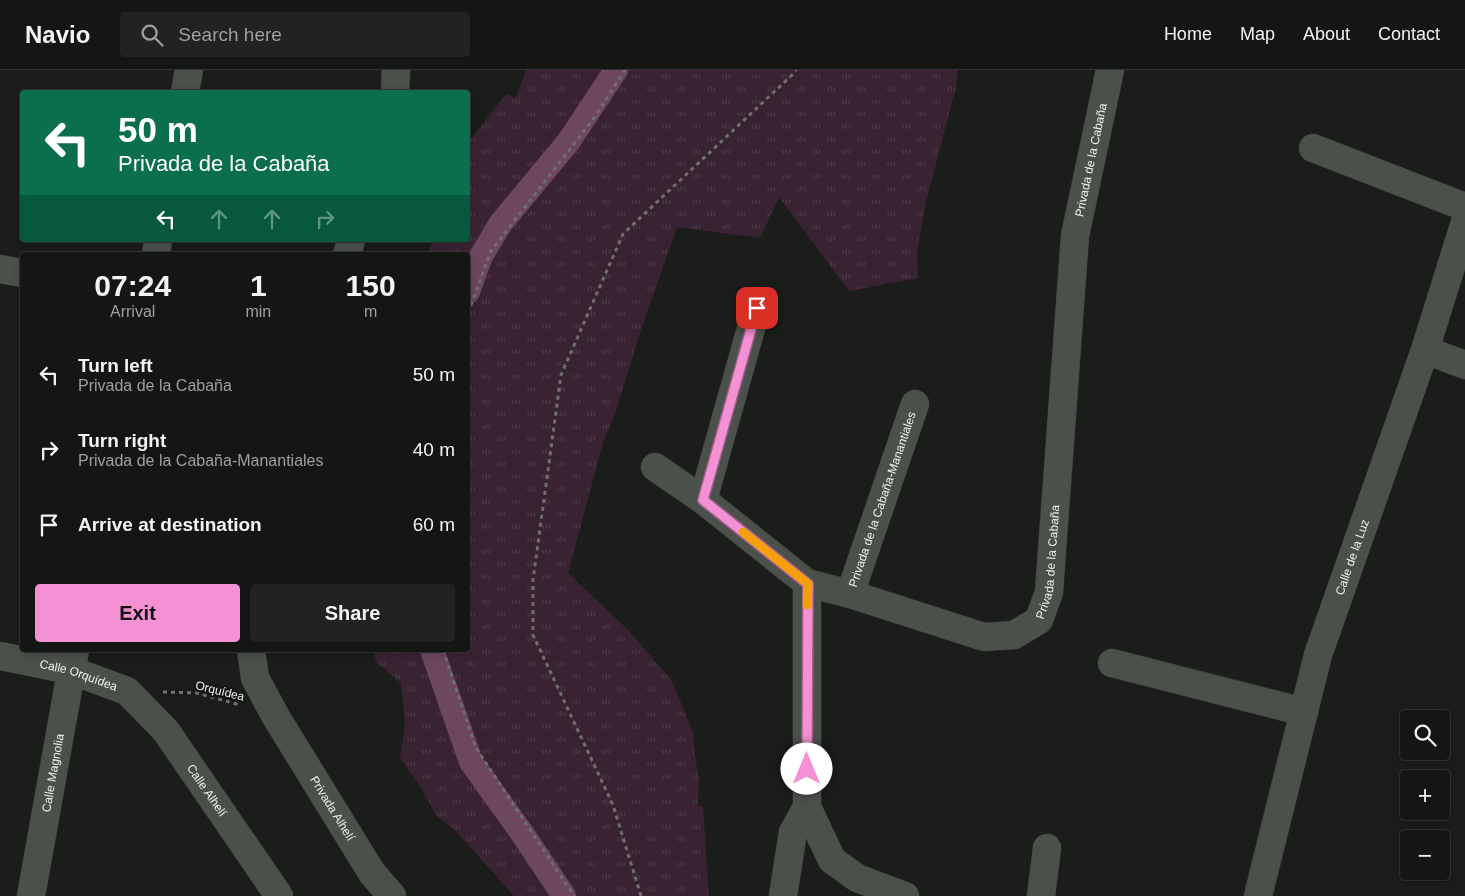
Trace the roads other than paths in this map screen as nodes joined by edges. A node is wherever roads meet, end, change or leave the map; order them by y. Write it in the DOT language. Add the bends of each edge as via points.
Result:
graph roads {
  1 [pos="189,70"];
  2 [pos="396,70"];
  3 [pos="1110,70"];
  4 [pos="185,90"];
  5 [pos="395,90"];
  6 [pos="1313,148"];
  7 [pos="1465,207"];
  8 [pos="1465,222"];
  9 [pos="0,269"];
  10 [pos="20,273"];
  11 [pos="757,308"];
  12 [pos="1425,350"];
  13 [pos="1465,365"];
  14 [pos="914,404"];
  15 [pos="655,467"];
  16 [pos="703,500"];
  17 [pos="808,584"];
  18 [pos="850,594"];
  19 [pos="251,652"];
  20 [pos="0,656"];
  21 [pos="72,660"];
  22 [pos="1112,663"];
  23 [pos="127,691"];
  24 [pos="1304,712"];
  25 [pos="807,806"];
  26 [pos="1047,848"];
  27 [pos="31,896"];
  28 [pos="279,896"];
  29 [pos="392,896"];
  30 [pos="783,896"];
  31 [pos="905,896"];
  32 [pos="1041,896"];
  33 [pos="1258,896"];
  1 -- 4 [label="street"];
  2 -- 5 [label="street"];
  3 -- 18 [label="street, Privada de la Cabaña" via="1075,236 1049,592 1039,620 1014,635 984,637"];
  6 -- 7 [label="street"];
  8 -- 12 [label="street, Calle de la Luz"];
  9 -- 10 [label="street"];
  11 -- 16 [label="street"];
  12 -- 13 [label="street"];
  12 -- 24 [label="street, Calle de la Luz" via="1318,655"];
  14 -- 18 [label="street, Privada de la Cabaña-Manantiales"];
  15 -- 16 [label="street, Privada de la Cabaña"];
  16 -- 17 [label="street, Privada de la Cabaña"];
  17 -- 18 [label="street, Privada de la Cabaña"];
  17 -- 25 [label="street"];
  19 -- 29 [label="street, Privada Alhelí" via="255,678 276,718 372,873"];
  20 -- 21 [label="street, Calle Orquídea"];
  21 -- 23 [label="street, Calle Orquídea"];
  21 -- 27 [label="street, Calle Magnolia"];
  22 -- 24 [label="street"];
  23 -- 28 [label="street, Calle Alhelí" via="166,731"];
  24 -- 33 [label="street, Calle de la Luz"];
  25 -- 30 [label="street" via="792,832"];
  25 -- 31 [label="street" via="832,860 857,878"];
  26 -- 32 [label="street"];
}
